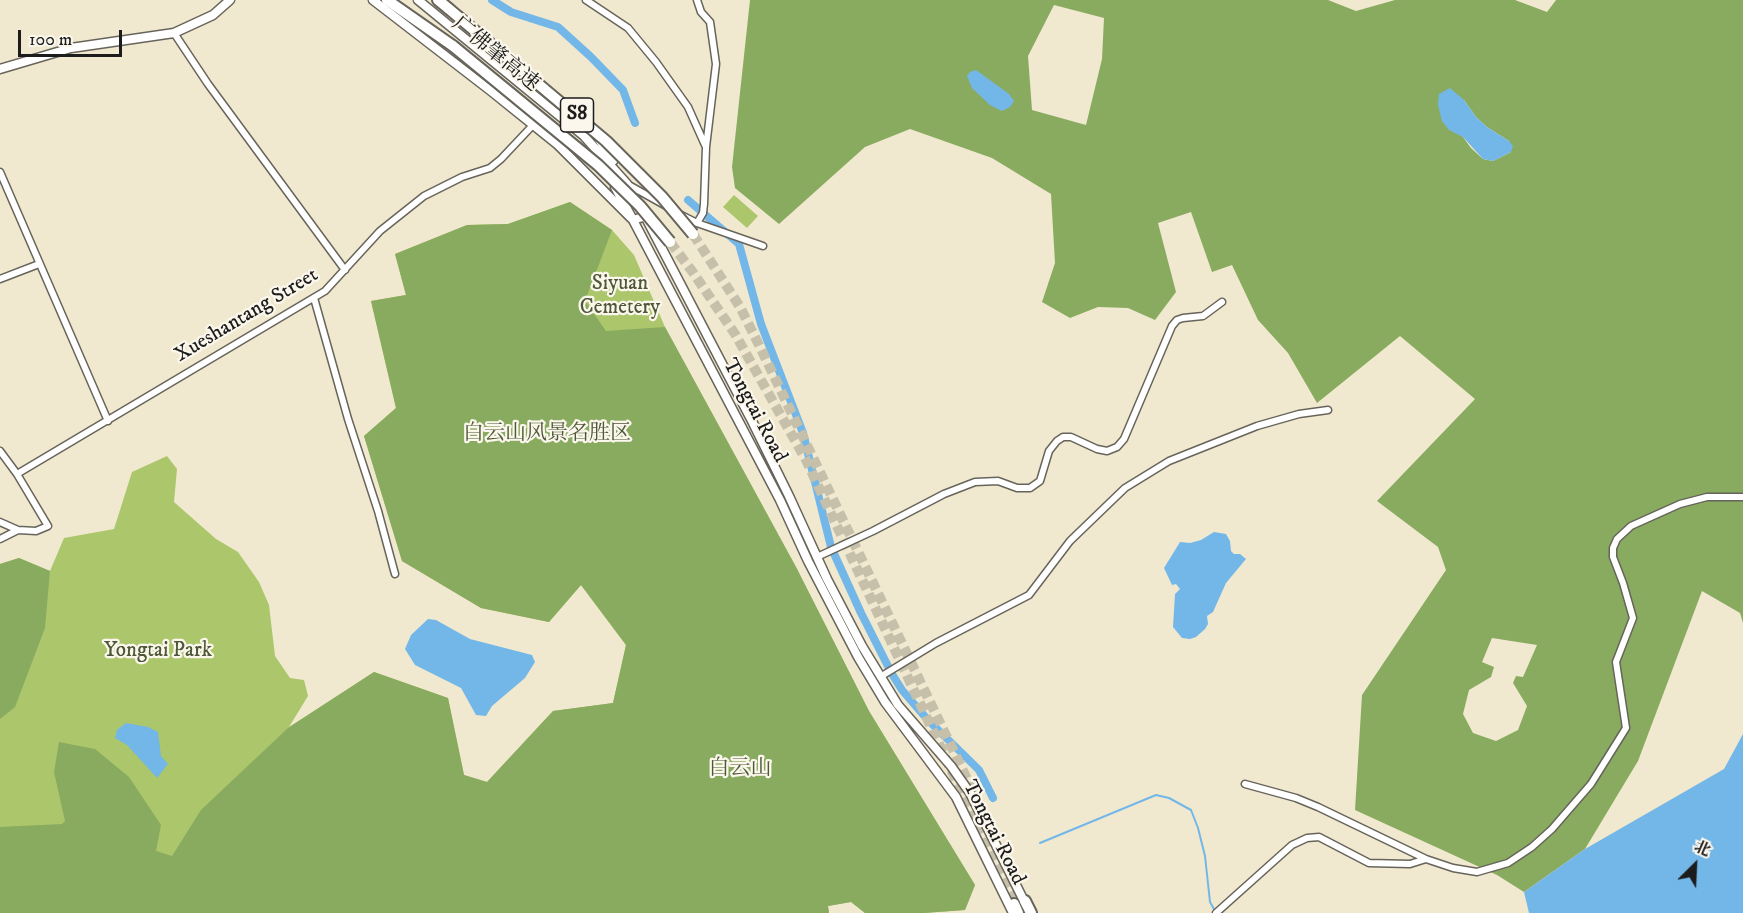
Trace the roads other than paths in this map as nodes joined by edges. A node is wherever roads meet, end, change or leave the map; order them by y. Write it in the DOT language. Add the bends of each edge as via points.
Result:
graph roads {
  1 [pos="230,0"];
  2 [pos="373,0"];
  3 [pos="387,0"];
  4 [pos="397,0"];
  5 [pos="418,0"];
  6 [pos="438,0"];
  7 [pos="586,0"];
  8 [pos="698,0"];
  9 [pos="174,33"];
  10 [pos="453,46"];
  11 [pos="0,69"];
  12 [pos="473,77"];
  13 [pos="533,125"];
  14 [pos="706,147"];
  15 [pos="0,172"];
  16 [pos="627,184"];
  17 [pos="609,198"];
  18 [pos="646,216"];
  19 [pos="633,220"];
  20 [pos="695,229"];
  21 [pos="670,242"];
  22 [pos="763,246"];
  23 [pos="39,264"];
  24 [pos="345,270"];
  25 [pos="0,279"];
  26 [pos="314,298"];
  27 [pos="1222,302"];
  28 [pos="1328,410"];
  29 [pos="108,422"];
  30 [pos="0,451"];
  31 [pos="18,474"];
  32 [pos="1743,497"];
  33 [pos="0,522"];
  34 [pos="18,530"];
  35 [pos="0,539"];
  36 [pos="817,557"];
  37 [pos="395,574"];
  38 [pos="880,677"];
  39 [pos="1245,784"];
  40 [pos="1426,859"];
  41 [pos="1025,901"];
  42 [pos="1015,910"];
  43 [pos="1030,913"];
  44 [pos="1216,913"];
  1 -- 9 [label="main road" via="213,15"];
  2 -- 12 [label="main road, Tongtai Road"];
  3 -- 10 [label="highway"];
  4 -- 10 [label="highway, 广佛肇高速 / S8"];
  5 -- 16 [label="main road, Tongtai Road" via="546,105 573,114 592,129"];
  6 -- 20 [label="highway, 广佛肇高速 / S8, bridge" via="606,141"];
  7 -- 14 [label="street" via="628,28 688,107"];
  8 -- 14 [label="street" via="701,12 710,22 716,64"];
  9 -- 11 [label="main road" via="71,48"];
  9 -- 24 [label="street"];
  10 -- 21 [label="highway, 广佛肇高速 / S8, bridge" via="598,165 650,216"];
  12 -- 13 [label="main road, Tongtai Road"];
  12 -- 19 [label="main road" via="512,95 582,152 615,186"];
  13 -- 17 [label="main road, Tongtai Road" via="571,157"];
  13 -- 24 [label="street, Xueshantang Street" via="490,168 424,196 380,231"];
  14 -- 20 [label="street" via="703,213"];
  15 -- 23 [label="street"];
  16 -- 17 [label="main road" via="619,196"];
  16 -- 18 [label="main road, Tongtai Road"];
  16 -- 20 [label="street"];
  17 -- 19 [label="main road, Tongtai Road"];
  18 -- 19 [label="main road"];
  18 -- 36 [label="main road, Tongtai Road"];
  19 -- 42 [label="main road, Tongtai Road" via="855,651 880,694 956,797"];
  20 -- 22 [label="street" via="714,229"];
  23 -- 25 [label="street"];
  23 -- 29 [label="street"];
  24 -- 26 [label="street, Xueshantang Street"];
  26 -- 29 [label="street, Xueshantang Street"];
  26 -- 37 [label="street"];
  27 -- 36 [label="street" via="1203,316 1183,318 1172,326 1124,439 1117,447 1107,451 1063,437 1049,451 1040,481 1030,488 998,481 975,482"];
  28 -- 38 [label="street" via="1257,426 1169,460 1125,488 1070,541 1029,595"];
  29 -- 31 [label="street, Xueshantang Street"];
  30 -- 31 [label="street"];
  31 -- 34 [label="street" via="48,526 36,531"];
  32 -- 40 [label="street" via="1707,497 1680,504 1631,526 1617,539 1613,548 1615,568 1633,618 1616,662 1626,728 1591,784 1567,813 1532,847 1508,863 1477,872"];
  33 -- 34 [label="street"];
  34 -- 35 [label="street"];
  36 -- 38 [label="main road, Tongtai Road"];
  38 -- 43 [label="main road, Tongtai Road" via="970,793"];
  39 -- 40 [label="street" via="1318,807"];
  40 -- 44 [label="street" via="1410,864 1369,863 1319,837 1307,838 1292,845"];
  41 -- 43 [label="highway"];
}
